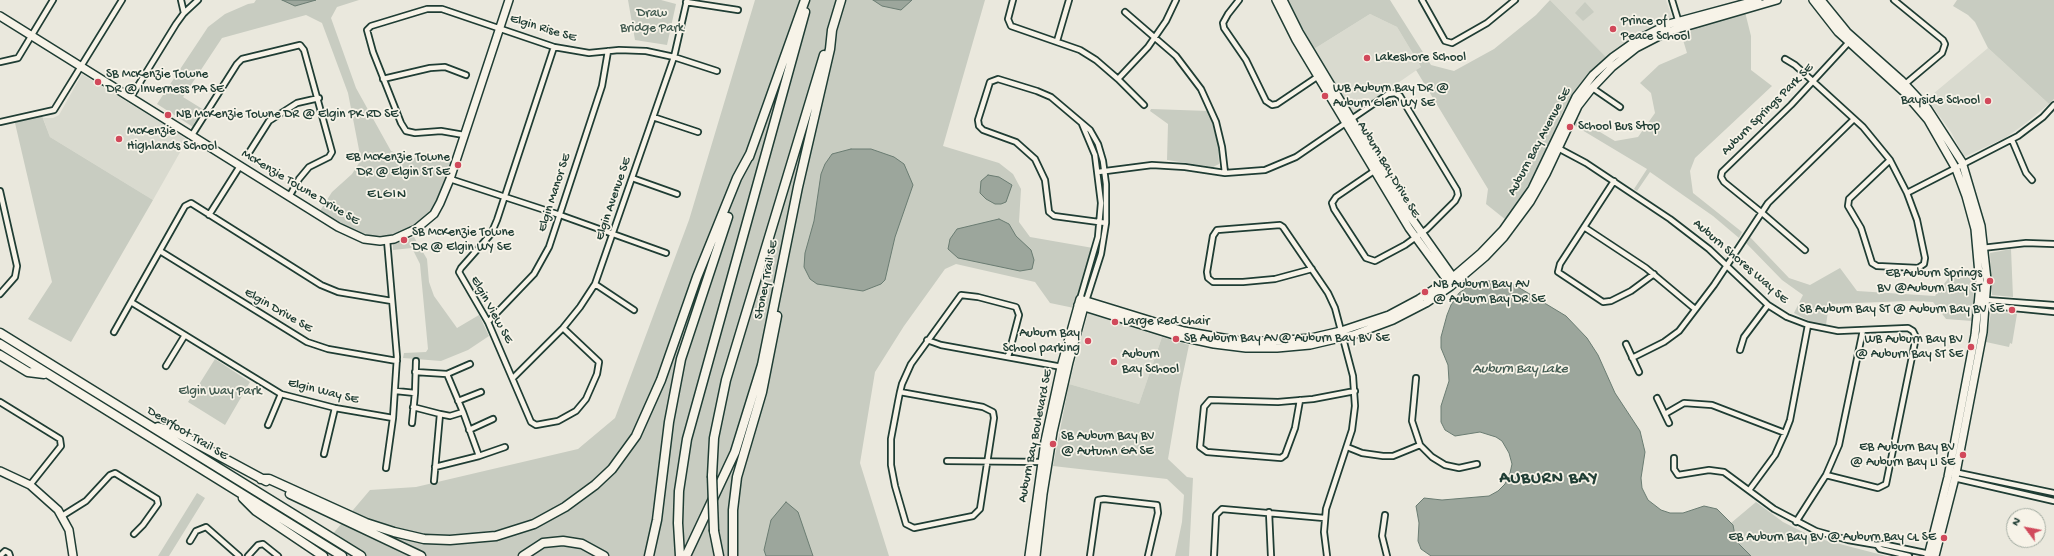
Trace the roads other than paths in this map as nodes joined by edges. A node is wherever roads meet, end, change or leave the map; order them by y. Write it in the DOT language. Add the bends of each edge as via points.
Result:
graph roads {
  1 [pos="53,0"];
  2 [pos="122,0"];
  3 [pos="181,0"];
  4 [pos="198,0"];
  5 [pos="509,0"];
  6 [pos="805,0"];
  7 [pos="809,0"];
  8 [pos="841,0"];
  9 [pos="1013,0"];
  10 [pos="1069,0"];
  11 [pos="1176,0"];
  12 [pos="1239,0"];
  13 [pos="1276,0"];
  14 [pos="1283,0"];
  15 [pos="1422,0"];
  16 [pos="1515,0"];
  17 [pos="1672,0"];
  18 [pos="1758,0"];
  19 [pos="1777,0"];
  20 [pos="1813,0"];
  21 [pos="1821,0"];
  22 [pos="1894,0"];
  23 [pos="687,1"];
  24 [pos="1737,6"];
  25 [pos="738,10"];
  26 [pos="1125,12"];
  27 [pos="184,13"];
  28 [pos="3,18"];
  29 [pos="1679,24"];
  30 [pos="500,27"];
  31 [pos="832,30"];
  32 [pos="32,35"];
  33 [pos="1155,37"];
  34 [pos="1851,40"];
  35 [pos="1057,41"];
  36 [pos="554,47"];
  37 [pos="608,51"];
  38 [pos="674,57"];
  39 [pos="1786,59"];
  40 [pos="0,62"];
  41 [pos="82,66"];
  42 [pos="717,71"];
  43 [pos="1320,74"];
  44 [pos="466,75"];
  45 [pos="383,78"];
  46 [pos="1118,79"];
  47 [pos="1813,82"];
  48 [pos="1589,86"];
  49 [pos="1903,86"];
  50 [pos="131,97"];
  51 [pos="319,98"];
  52 [pos="1144,105"];
  53 [pos="1620,107"];
  54 [pos="2053,108"];
  55 [pos="653,117"];
  56 [pos="1854,119"];
  57 [pos="1349,121"];
  58 [pos="0,122"];
  59 [pos="1081,122"];
  60 [pos="698,132"];
  61 [pos="192,135"];
  62 [pos="464,135"];
  63 [pos="2012,140"];
  64 [pos="1556,147"];
  65 [pos="250,150"];
  66 [pos="750,154"];
  67 [pos="1890,160"];
  68 [pos="240,166"];
  69 [pos="1959,167"];
  70 [pos="1377,169"];
  71 [pos="1104,171"];
  72 [pos="1098,172"];
  73 [pos="1225,173"];
  74 [pos="632,178"];
  75 [pos="450,179"];
  76 [pos="2032,180"];
  77 [pos="1614,181"];
  78 [pos="0,191"];
  79 [pos="678,194"];
  80 [pos="1908,194"];
  81 [pos="505,196"];
  82 [pos="289,197"];
  83 [pos="1761,212"];
  84 [pos="209,215"];
  85 [pos="560,215"];
  86 [pos="1100,222"];
  87 [pos="1106,223"];
  88 [pos="1584,227"];
  89 [pos="613,235"];
  90 [pos="1418,235"];
  91 [pos="386,240"];
  92 [pos="787,242"];
  93 [pos="2054,244"];
  94 [pos="1981,248"];
  95 [pos="1805,250"];
  96 [pos="160,252"];
  97 [pos="666,253"];
  98 [pos="1727,265"];
  99 [pos="1312,269"];
  100 [pos="1654,274"];
  101 [pos="1452,282"];
  102 [pos="595,284"];
  103 [pos="0,294"];
  104 [pos="392,301"];
  105 [pos="131,302"];
  106 [pos="1082,303"];
  107 [pos="1984,303"];
  108 [pos="1768,305"];
  109 [pos="2054,305"];
  110 [pos="1695,309"];
  111 [pos="634,310"];
  112 [pos="2054,312"];
  113 [pos="488,322"];
  114 [pos="1808,325"];
  115 [pos="563,328"];
  116 [pos="1863,330"];
  117 [pos="114,332"];
  118 [pos="0,333"];
  119 [pos="185,335"];
  120 [pos="1342,335"];
  121 [pos="927,340"];
  122 [pos="0,344"];
  123 [pos="1626,344"];
  124 [pos="1740,350"];
  125 [pos="0,355"];
  126 [pos="1008,357"];
  127 [pos="1632,358"];
  128 [pos="397,361"];
  129 [pos="416,361"];
  130 [pos="470,364"];
  131 [pos="166,366"];
  132 [pos="1064,367"];
  133 [pos="416,372"];
  134 [pos="1639,372"];
  135 [pos="48,374"];
  136 [pos="447,374"];
  137 [pos="513,378"];
  138 [pos="1416,378"];
  139 [pos="396,391"];
  140 [pos="1355,391"];
  141 [pos="481,392"];
  142 [pos="900,392"];
  143 [pos="281,394"];
  144 [pos="415,394"];
  145 [pos="1657,398"];
  146 [pos="1300,400"];
  147 [pos="0,402"];
  148 [pos="458,402"];
  149 [pos="413,407"];
  150 [pos="334,408"];
  151 [pos="463,412"];
  152 [pos="440,414"];
  153 [pos="1665,414"];
  154 [pos="393,418"];
  155 [pos="493,420"];
  156 [pos="142,421"];
  157 [pos="412,423"];
  158 [pos="1669,423"];
  159 [pos="268,425"];
  160 [pos="469,430"];
  161 [pos="1785,433"];
  162 [pos="1420,445"];
  163 [pos="504,447"];
  164 [pos="1346,447"];
  165 [pos="324,454"];
  166 [pos="479,456"];
  167 [pos="1674,458"];
  168 [pos="948,461"];
  169 [pos="987,461"];
  170 [pos="1044,462"];
  171 [pos="1477,464"];
  172 [pos="435,467"];
  173 [pos="386,468"];
  174 [pos="0,471"];
  175 [pos="1826,475"];
  176 [pos="1952,475"];
  177 [pos="261,479"];
  178 [pos="434,480"];
  179 [pos="30,485"];
  180 [pos="1750,489"];
  181 [pos="236,490"];
  182 [pos="2054,493"];
  183 [pos="2054,501"];
  184 [pos="1270,512"];
  185 [pos="1386,515"];
  186 [pos="62,516"];
  187 [pos="1324,518"];
  188 [pos="1796,522"];
  189 [pos="134,534"];
  190 [pos="190,541"];
  191 [pos="1877,545"];
  192 [pos="0,556"];
  193 [pos="10,556"];
  194 [pos="73,556"];
  195 [pos="239,556"];
  196 [pos="248,556"];
  197 [pos="278,556"];
  198 [pos="323,556"];
  199 [pos="342,556"];
  200 [pos="361,556"];
  201 [pos="421,556"];
  202 [pos="523,556"];
  203 [pos="604,556"];
  204 [pos="649,556"];
  205 [pos="680,556"];
  206 [pos="686,556"];
  207 [pos="719,556"];
  208 [pos="733,556"];
  209 [pos="1029,556"];
  210 [pos="1036,556"];
  211 [pos="1090,556"];
  212 [pos="1148,556"];
  213 [pos="1214,556"];
  214 [pos="1271,556"];
  215 [pos="1326,556"];
  216 [pos="1387,556"];
  217 [pos="1909,556"];
  218 [pos="1933,556"];
  1 -- 32 [label="street"];
  2 -- 41 [label="street"];
  3 -- 27 [label="street"];
  4 -- 27 [label="street"];
  5 -- 30 [label="street, McKenzie Towne Drive SE"];
  6 -- 66 [label="highway"];
  7 -- 205 [label="highway" via="687,439 679,491"];
  8 -- 31 [label="highway, Stoney Trail SE"];
  9 -- 35 [label="street" via="1008,19 1011,26"];
  10 -- 35 [label="street"];
  11 -- 33 [label="street"];
  12 -- 43 [label="street" via="1223,23 1224,28 1246,60 1266,101 1272,105 1277,104"];
  13 -- 43 [label="street, Auburn Bay Drive SE" via="1287,26"];
  14 -- 43 [label="street, Auburn Bay Drive SE"];
  15 -- 16 [label="street" via="1445,40 1452,43 1487,23"];
  17 -- 29 [label="street"];
  18 -- 24 [label="street, Auburn Bay Avenue SE"];
  19 -- 24 [label="street, Auburn Bay Avenue SE"];
  20 -- 34 [label="street" via="1831,24"];
  21 -- 34 [label="street"];
  22 -- 49 [label="street" via="1945,44 1942,53"];
  23 -- 25 [label="street"];
  23 -- 38 [label="street, Elgin Avenue SE"];
  24 -- 29 [label="street, Auburn Bay Avenue SE"];
  26 -- 33 [label="street"];
  27 -- 50 [label="street"];
  28 -- 32 [label="street, McKenzie Towne Drive SE"];
  29 -- 48 [label="street, Auburn Bay Avenue SE" via="1654,31 1624,48 1599,69"];
  30 -- 36 [label="street, Elgin Rise SE"];
  30 -- 45 [label="street, Elgin Rise SE" via="442,8 427,9 371,26 367,30"];
  30 -- 62 [label="street, McKenzie Towne Drive SE"];
  31 -- 92 [label="highway, Stoney Trail SE"];
  31 -- 207 [label="highway, bridge" via="726,380 714,438 712,476 714,530"];
  32 -- 40 [label="street" via="18,58"];
  32 -- 41 [label="street, McKenzie Towne Drive SE"];
  33 -- 46 [label="street"];
  33 -- 73 [label="street" via="1190,72 1207,100 1219,134"];
  34 -- 47 [label="street, Auburn Springs Park SE"];
  34 -- 49 [label="street"];
  35 -- 46 [label="street" via="1080,50"];
  36 -- 37 [label="street, Elgin Rise SE" via="589,53"];
  36 -- 81 [label="street, Elgin View SE"];
  37 -- 38 [label="street, Elgin Rise SE" via="635,49"];
  37 -- 85 [label="street, Elgin Manor SE" via="602,86"];
  38 -- 42 [label="street, Elgin Rise SE"];
  38 -- 55 [label="street, Elgin Avenue SE"];
  39 -- 47 [label="street"];
  41 -- 50 [label="street, McKenzie Towne Drive SE"];
  41 -- 58 [label="street" via="54,110"];
  43 -- 57 [label="street, Auburn Bay Drive SE"];
  44 -- 45 [label="street" via="445,67"];
  45 -- 62 [label="street" via="406,131 441,131"];
  46 -- 52 [label="street"];
  47 -- 56 [label="street"];
  47 -- 83 [label="street, Auburn Springs Park SE" via="1722,172 1724,182"];
  48 -- 53 [label="street"];
  48 -- 64 [label="street, Auburn Bay Avenue SE" via="1567,112"];
  49 -- 69 [label="street"];
  50 -- 61 [label="street, McKenzie Towne Drive SE"];
  51 -- 61 [label="street" via="304,50 300,45 242,59"];
  51 -- 65 [label="street" via="297,103 269,121"];
  51 -- 82 [label="street" via="332,152 329,157 309,167"];
  54 -- 63 [label="street"];
  55 -- 60 [label="street"];
  55 -- 74 [label="street, Elgin Avenue SE"];
  56 -- 67 [label="street"];
  56 -- 83 [label="street" via="1779,191"];
  57 -- 70 [label="street, Auburn Bay Drive SE"];
  57 -- 73 [label="street" via="1296,157 1277,166 1255,172"];
  57 -- 90 [label="street" via="1388,94 1395,93 1400,96 1429,143 1458,195 1445,212"];
  59 -- 71 [label="street" via="1090,130 1098,144"];
  59 -- 72 [label="street" via="1095,155"];
  59 -- 86 [label="street" via="1051,97 1037,90 997,79 988,85 978,123 983,130 1016,142 1036,159 1045,180 1048,194 1047,209 1050,214"];
  61 -- 68 [label="street, McKenzie Towne Drive SE"];
  62 -- 75 [label="street, McKenzie Towne Drive SE"];
  63 -- 69 [label="street"];
  63 -- 76 [label="street" via="2026,173"];
  64 -- 77 [label="street, Auburn Shores Way SE"];
  64 -- 101 [label="street, Auburn Bay Avenue SE" via="1513,216"];
  66 -- 177 [label="highway" via="737,178 694,284 661,380 638,430 612,469 565,507 534,524 496,536 450,540 424,539 366,523 269,479"];
  66 -- 204 [label="highway" via="681,359 669,422 657,520"];
  67 -- 80 [label="street"];
  67 -- 80 [label="street" via="1866,181 1847,203 1861,228 1871,261 1875,264 1916,268 1924,264 1922,237"];
  68 -- 82 [label="street, McKenzie Towne Drive SE"];
  68 -- 84 [label="street"];
  69 -- 80 [label="street"];
  69 -- 94 [label="street"];
  70 -- 90 [label="street, Auburn Bay Drive SE"];
  70 -- 90 [label="street" via="1336,197 1332,202 1334,209 1370,261 1377,261"];
  71 -- 72 [label="street"];
  71 -- 73 [label="street" via="1160,165"];
  71 -- 87 [label="street"];
  72 -- 86 [label="street"];
  74 -- 79 [label="street"];
  74 -- 89 [label="street, Elgin Avenue SE"];
  75 -- 81 [label="street"];
  75 -- 91 [label="street, McKenzie Towne Drive SE" via="434,214 412,231"];
  77 -- 88 [label="street"];
  77 -- 98 [label="street, Auburn Shores Way SE" via="1670,219"];
  78 -- 103 [label="street" via="16,266 15,278"];
  81 -- 85 [label="street"];
  81 -- 113 [label="street, Elgin View SE" via="491,234 459,272"];
  82 -- 91 [label="street, McKenzie Towne Drive SE" via="352,234 364,239"];
  83 -- 95 [label="street"];
  83 -- 98 [label="street"];
  84 -- 96 [label="street" via="191,203 185,206"];
  84 -- 104 [label="street" via="321,285 338,292"];
  85 -- 89 [label="street"];
  85 -- 113 [label="street, Elgin Manor SE" via="549,247 534,274"];
  86 -- 87 [label="street"];
  86 -- 106 [label="street"];
  87 -- 106 [label="street" via="1101,254"];
  88 -- 100 [label="street"];
  88 -- 100 [label="street" via="1560,264 1560,275 1599,301 1607,302 1638,287"];
  89 -- 97 [label="street"];
  89 -- 102 [label="street, Elgin Avenue SE"];
  90 -- 101 [label="street, Auburn Bay Drive SE"];
  91 -- 104 [label="street"];
  92 -- 206 [label="highway, Stoney Trail SE" via="762,365 745,423 728,468"];
  92 -- 208 [label="highway" via="770,356 737,477 733,510"];
  93 -- 94 [label="street" via="2026,243"];
  94 -- 107 [label="street"];
  96 -- 105 [label="street"];
  96 -- 128 [label="street, Elgin Drive SE" via="307,342 328,349"];
  98 -- 108 [label="street, Auburn Shores Way SE"];
  98 -- 110 [label="street"];
  99 -- 99 [label="street" via="1283,227 1275,224 1221,228 1216,231 1207,275 1213,282 1255,282"];
  99 -- 120 [label="street" via="1332,300"];
  100 -- 110 [label="street"];
  101 -- 120 [label="street, Auburn Bay Avenue SE" via="1402,309"];
  102 -- 111 [label="street"];
  102 -- 115 [label="street, Elgin Avenue SE"];
  104 -- 128 [label="street"];
  105 -- 117 [label="street"];
  105 -- 119 [label="street, Elgin Way SE"];
  106 -- 120 [label="street, Auburn Bay Avenue SE" via="1177,336 1230,346 1294,347"];
  106 -- 132 [label="street, Auburn Bay Boulevard SE"];
  107 -- 109 [label="street"];
  107 -- 112 [label="street"];
  107 -- 176 [label="street" via="1981,344"];
  108 -- 114 [label="street, Auburn Shores Way SE" via="1787,317"];
  108 -- 124 [label="street" via="1744,337"];
  110 -- 127 [label="street" via="1672,336"];
  113 -- 137 [label="street, Elgin View SE"];
  114 -- 116 [label="street, Auburn Shores Way SE" via="1838,331"];
  114 -- 161 [label="street" via="1790,420"];
  115 -- 137 [label="street, Elgin Avenue SE"];
  115 -- 137 [label="street, Elgin View SE" via="599,362 597,374 586,398 576,411 558,421 536,425 531,422"];
  116 -- 175 [label="street" via="1842,437"];
  116 -- 175 [label="street, Auburn Shores Way SE" via="1908,328 1915,334 1888,482 1878,488"];
  118 -- 156 [label="highway, Deerfoot Trail SE"];
  119 -- 131 [label="street"];
  119 -- 143 [label="street, Elgin Way SE"];
  120 -- 140 [label="street"];
  121 -- 126 [label="street" via="941,345"];
  121 -- 126 [label="street" via="959,297 966,295 1012,305 1017,310 1019,315"];
  121 -- 142 [label="street" via="908,370"];
  122 -- 135 [label="highway, Deerfoot Trail SE"];
  123 -- 127 [label="street"];
  125 -- 135 [label="highway" via="28,372"];
  126 -- 132 [label="street"];
  127 -- 134 [label="street"];
  128 -- 139 [label="street"];
  129 -- 133 [label="street"];
  130 -- 136 [label="street"];
  132 -- 170 [label="street, Auburn Bay Boulevard SE"];
  133 -- 136 [label="street"];
  133 -- 144 [label="street"];
  135 -- 181 [label="highway, Deerfoot Trail SE"];
  136 -- 148 [label="street"];
  138 -- 162 [label="street" via="1412,421"];
  139 -- 144 [label="street"];
  139 -- 154 [label="street"];
  140 -- 146 [label="street"];
  140 -- 164 [label="street" via="1353,422"];
  141 -- 148 [label="street"];
  142 -- 169 [label="street" via="990,409 994,418"];
  142 -- 169 [label="street" via="891,439 891,465 894,486 908,526 914,528 976,515 980,509"];
  143 -- 150 [label="street, Elgin Way SE"];
  143 -- 159 [label="street"];
  144 -- 149 [label="street"];
  145 -- 153 [label="street"];
  146 -- 146 [label="street" via="1208,400 1203,412 1200,447 1207,452 1281,458 1285,456 1295,428"];
  147 -- 179 [label="street" via="60,439 61,446"];
  148 -- 151 [label="street"];
  149 -- 152 [label="street"];
  149 -- 157 [label="street"];
  150 -- 154 [label="street, Elgin Way SE"];
  150 -- 165 [label="street"];
  151 -- 152 [label="street" via="450,416"];
  151 -- 160 [label="street"];
  152 -- 172 [label="street"];
  153 -- 158 [label="street"];
  153 -- 161 [label="street" via="1684,403 1712,405"];
  154 -- 173 [label="street"];
  155 -- 160 [label="street"];
  156 -- 177 [label="highway" via="177,433"];
  156 -- 200 [label="highway, Deerfoot Trail SE"];
  160 -- 166 [label="street"];
  161 -- 180 [label="street" via="1775,455"];
  162 -- 164 [label="street" via="1393,456 1362,453"];
  162 -- 171 [label="street" via="1445,465 1459,468"];
  163 -- 166 [label="street"];
  164 -- 187 [label="street" via="1330,491"];
  166 -- 172 [label="street"];
  167 -- 180 [label="street" via="1674,469 1678,475 1718,470"];
  168 -- 169 [label="street"];
  169 -- 170 [label="street"];
  170 -- 209 [label="street, Auburn Bay Boulevard SE"];
  170 -- 210 [label="street, Auburn Bay Boulevard SE"];
  172 -- 178 [label="street"];
  174 -- 179 [label="street"];
  175 -- 188 [label="street"];
  176 -- 182 [label="street"];
  176 -- 183 [label="street"];
  176 -- 218 [label="street"];
  177 -- 201 [label="highway"];
  179 -- 186 [label="street" via="51,502"];
  180 -- 188 [label="street"];
  181 -- 198 [label="highway" via="253,509"];
  181 -- 199 [label="highway, Deerfoot Trail SE"];
  184 -- 187 [label="street"];
  184 -- 213 [label="street" via="1225,508 1219,510 1216,515"];
  184 -- 214 [label="street"];
  185 -- 216 [label="street" via="1382,536"];
  186 -- 189 [label="street" via="86,501 110,474 115,473 157,499 158,504"];
  186 -- 194 [label="street" via="71,536"];
  187 -- 215 [label="street"];
  188 -- 191 [label="street" via="1834,537"];
  190 -- 195 [label="street" via="196,531 206,527"];
  191 -- 217 [label="street" via="1880,549"];
  191 -- 218 [label="street"];
  192 -- 193 [label="street" via="5,551 9,552"];
  196 -- 197 [label="street" via="258,545 263,544"];
  202 -- 203 [label="highway" via="543,544 563,541 582,544"];
  211 -- 212 [label="street" via="1098,500 1104,498 1157,505 1158,513"];
}
